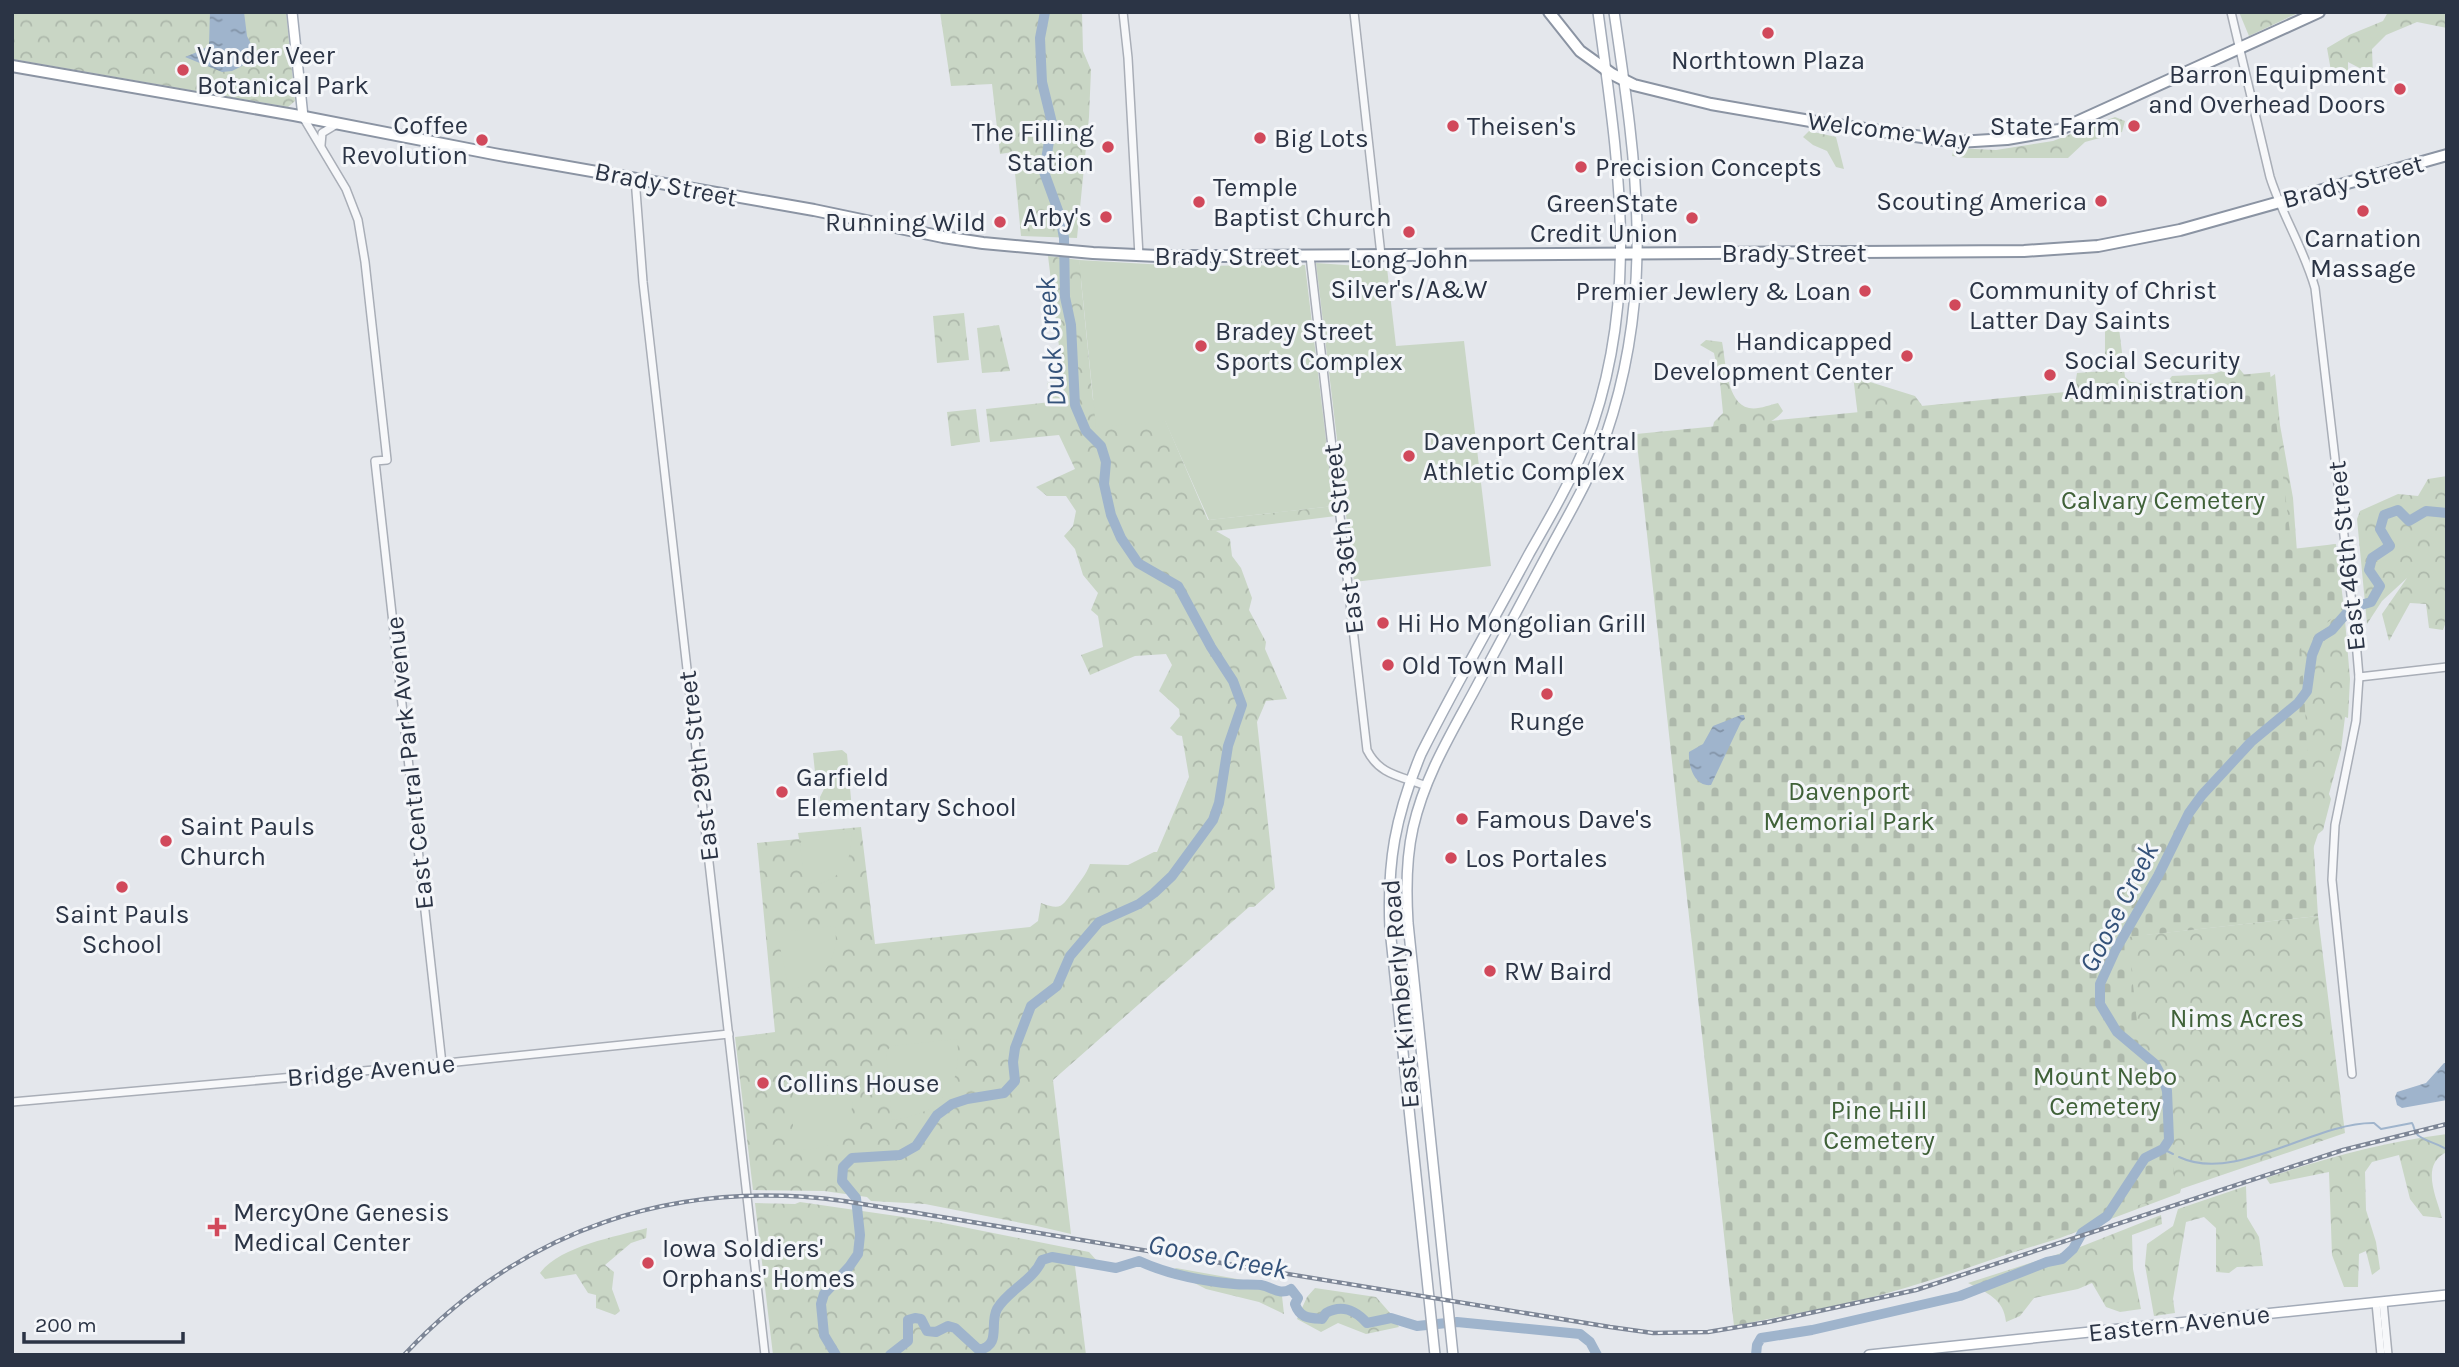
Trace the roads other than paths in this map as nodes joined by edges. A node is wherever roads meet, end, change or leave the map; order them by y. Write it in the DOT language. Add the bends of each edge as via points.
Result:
graph roads {
  1 [pos="292,12"];
  2 [pos="1123,12"];
  3 [pos="1354,12"];
  4 [pos="1549,12"];
  5 [pos="1598,12"];
  6 [pos="1614,12"];
  7 [pos="2231,12"];
  8 [pos="2319,12"];
  9 [pos="2239,49"];
  10 [pos="12,66"];
  11 [pos="1606,70"];
  12 [pos="1623,79"];
  13 [pos="303,117"];
  14 [pos="337,124"];
  15 [pos="322,149"];
  16 [pos="2447,155"];
  17 [pos="635,178"];
  18 [pos="2279,201"];
  19 [pos="1621,253"];
  20 [pos="1638,253"];
  21 [pos="1381,255"];
  22 [pos="1139,256"];
  23 [pos="1310,256"];
  24 [pos="2447,667"];
  25 [pos="2359,677"];
  26 [pos="1410,780"];
  27 [pos="1426,786"];
  28 [pos="729,1034"];
  29 [pos="442,1064"];
  30 [pos="2352,1073"];
  31 [pos="12,1102"];
  32 [pos="2447,1295"];
  33 [pos="2379,1303"];
  34 [pos="765,1355"];
  35 [pos="1435,1355"];
  36 [pos="1453,1355"];
  37 [pos="1869,1355"];
  38 [pos="2382,1355"];
  39 [pos="2388,1355"];
  1 -- 13 [label="main road"];
  2 -- 22 [label="street"];
  3 -- 21 [label="street"];
  4 -- 11 [label="highway, Welcome Way" via="1574,46"];
  5 -- 11 [label="main road, East Kimberly Road"];
  6 -- 12 [label="main road, East Kimberly Road"];
  7 -- 9 [label="street, East 46th Street"];
  8 -- 9 [label="highway, Welcome Way"];
  9 -- 12 [label="highway, Welcome Way" via="2059,130 1986,141 1931,139 1770,114 1686,99"];
  9 -- 18 [label="street, East 46th Street"];
  10 -- 13 [label="highway, Brady Street"];
  11 -- 12 [label="highway, Welcome Way"];
  11 -- 19 [label="main road, East Kimberly Road" via="1618,168"];
  12 -- 20 [label="main road, East Kimberly Road" via="1637,198"];
  13 -- 14 [label="highway, Brady Street"];
  13 -- 15 [label="street"];
  14 -- 15 [label="street" via="322,133"];
  14 -- 17 [label="highway, Brady Street"];
  15 -- 29 [label="street, East Central Park Avenue" via="346,189 360,228 387,460 375,461"];
  16 -- 18 [label="highway, Brady Street"];
  17 -- 22 [label="highway, Brady Street" via="943,237"];
  17 -- 28 [label="street, East 29th Street"];
  18 -- 20 [label="highway, Brady Street" via="2161,234 2072,249"];
  18 -- 25 [label="street, East 46th Street" via="2315,288"];
  19 -- 20 [label="highway, Brady Street"];
  19 -- 21 [label="highway, Brady Street"];
  19 -- 26 [label="main road, East Kimberly Road" via="1610,358 1584,447"];
  20 -- 27 [label="main road, East Kimberly Road" via="1632,337 1605,438"];
  21 -- 23 [label="highway, Brady Street"];
  22 -- 23 [label="highway, Brady Street"];
  23 -- 26 [label="street, East 36th Street" via="1367,750 1382,770"];
  24 -- 25 [label="street"];
  25 -- 30 [label="street, East 46th Street" via="2356,721 2335,825 2332,880"];
  26 -- 27 [label="street, East 36th Street"];
  26 -- 35 [label="main road, East Kimberly Road" via="1392,844 1389,905"];
  27 -- 36 [label="main road, East Kimberly Road" via="1411,841 1407,900"];
  28 -- 29 [label="street, Bridge Avenue"];
  28 -- 34 [label="street, East 29th Street"];
  29 -- 31 [label="street, Bridge Avenue"];
  32 -- 33 [label="main road, Eastern Avenue"];
  33 -- 37 [label="main road, Eastern Avenue"];
  33 -- 38 [label="street"];
  33 -- 39 [label="street"];
}
